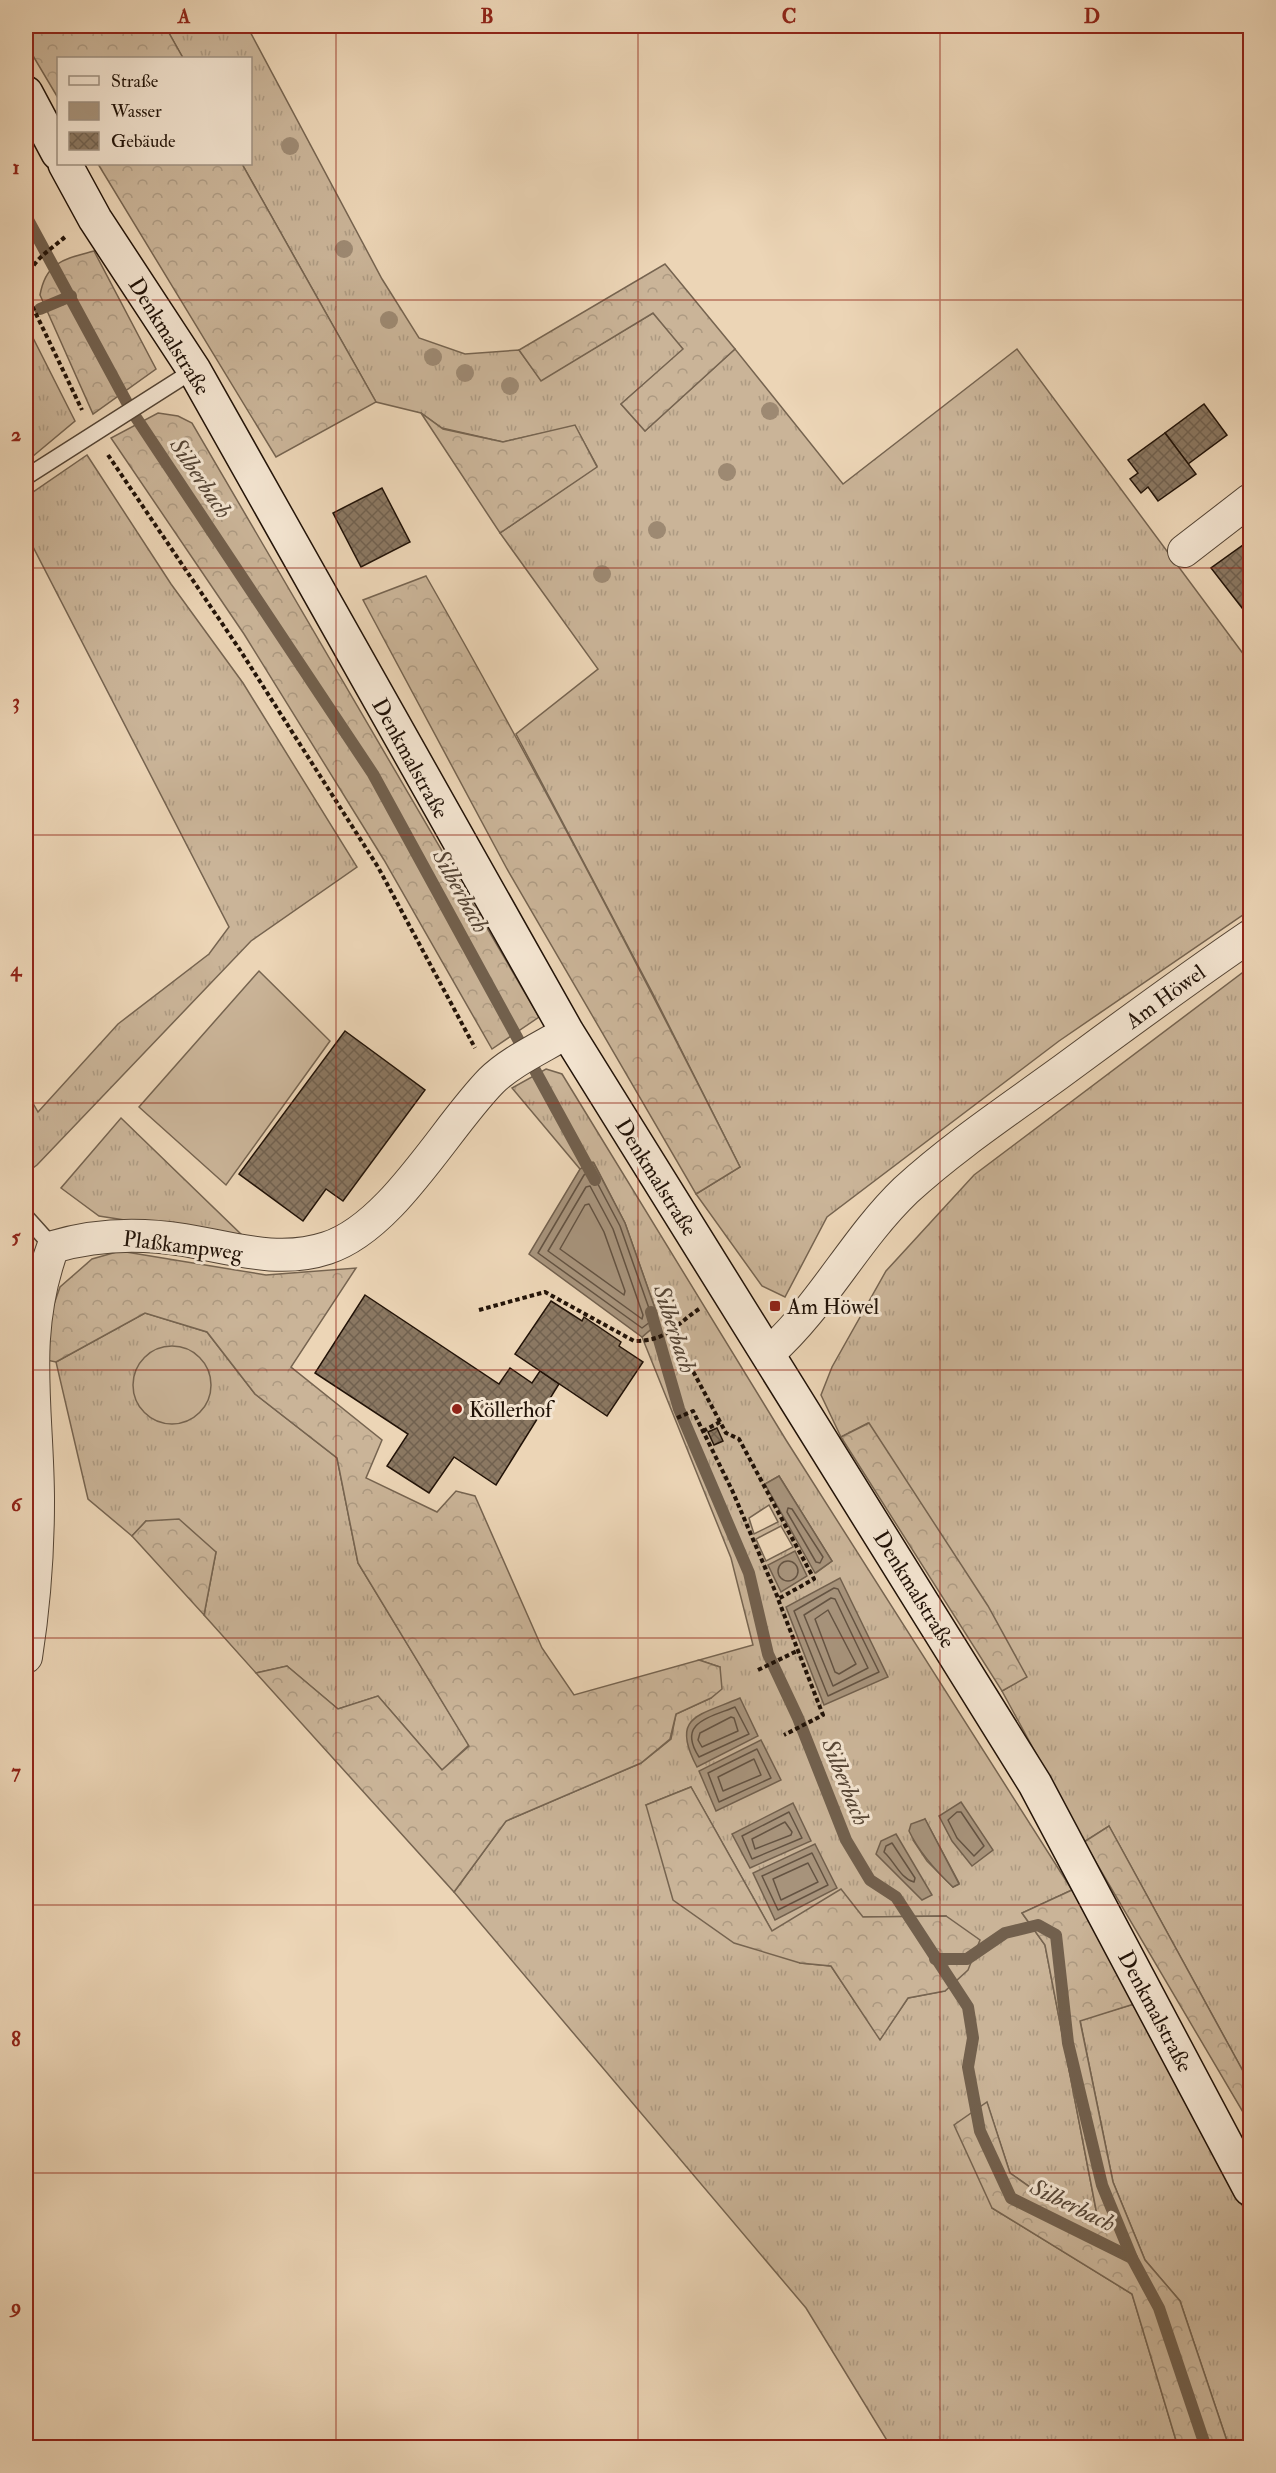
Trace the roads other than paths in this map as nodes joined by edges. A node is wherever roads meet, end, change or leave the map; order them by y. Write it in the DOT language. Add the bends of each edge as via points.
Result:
graph roads {
  1 [pos="26,93"];
  2 [pos="57,151"];
  3 [pos="65,165"];
  4 [pos="194,370"];
  5 [pos="26,477"];
  6 [pos="1251,500"];
  7 [pos="1184,551"];
  8 [pos="1251,936"];
  9 [pos="557,1039"];
  10 [pos="26,1217"];
  11 [pos="53,1247"];
  12 [pos="768,1353"];
  13 [pos="26,1657"];
  14 [pos="1251,2189"];
  1 -- 2 [label="main road"];
  3 -- 4 [label="main road, Denkmalstraße" via="95,219"];
  4 -- 5 [label="lane"];
  4 -- 9 [label="main road, Denkmalstraße"];
  6 -- 7 [label="street"];
  8 -- 12 [label="street, Am Höwel" via="972,1136 906,1190 869,1230 795,1330"];
  9 -- 11 [label="street, Plaßkampweg" via="501,1073 362,1231 328,1248 289,1256 135,1235 98,1236"];
  9 -- 12 [label="main road, Denkmalstraße"];
  10 -- 11 [label="lane"];
  11 -- 13 [label="street" via="34,1316 38,1501 33,1615"];
  12 -- 14 [label="main road, Denkmalstraße" via="1035,1784"];
}
